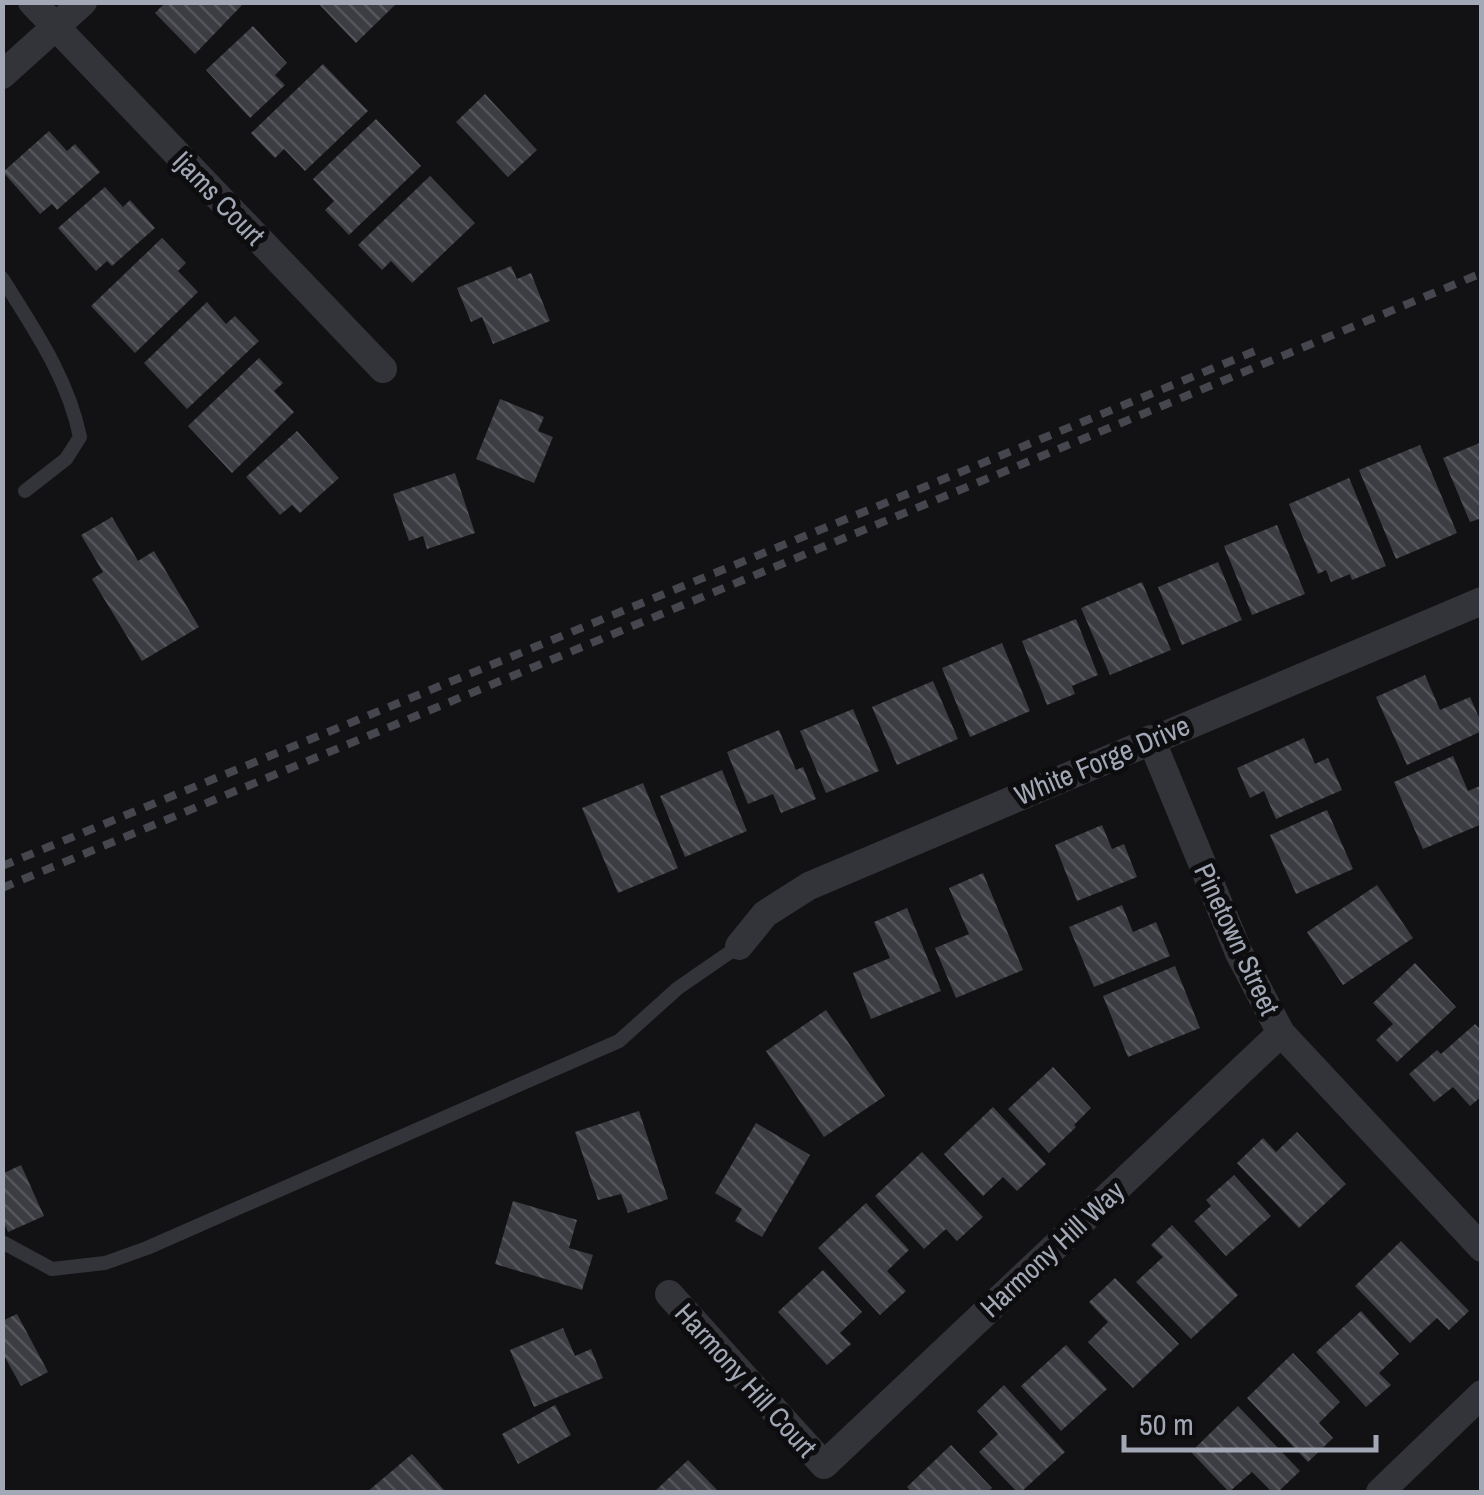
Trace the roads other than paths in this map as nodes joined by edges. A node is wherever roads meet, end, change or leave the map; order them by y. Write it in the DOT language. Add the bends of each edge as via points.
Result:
graph roads {
  1 [pos="32,2"];
  2 [pos="83,2"];
  3 [pos="56,28"];
  4 [pos="2,75"];
  5 [pos="2,278"];
  6 [pos="383,369"];
  7 [pos="25,491"];
  8 [pos="1482,600"];
  9 [pos="1151,739"];
  10 [pos="739,946"];
  11 [pos="1281,1033"];
  12 [pos="2,1242"];
  13 [pos="1482,1248"];
  14 [pos="669,1294"];
  15 [pos="1482,1394"];
  16 [pos="824,1465"];
  17 [pos="1380,1492"];
  1 -- 3 [label="street, Ijams Court"];
  2 -- 3 [label="street"];
  3 -- 4 [label="street"];
  3 -- 6 [label="street, Ijams Court"];
  5 -- 7 [label="lane" via="56,366 80,437 66,459"];
  8 -- 9 [label="street, White Forge Drive"];
  9 -- 10 [label="street, White Forge Drive" via="809,886 765,914"];
  9 -- 11 [label="street, Pinetown Street" via="1239,953"];
  10 -- 12 [label="lane" via="619,1041 147,1248 105,1263 52,1268"];
  11 -- 13 [label="street, Pinetown Street"];
  11 -- 16 [label="street, Harmony Hill Way"];
  14 -- 16 [label="street, Harmony Hill Court"];
  15 -- 17 [label="street"];
}
